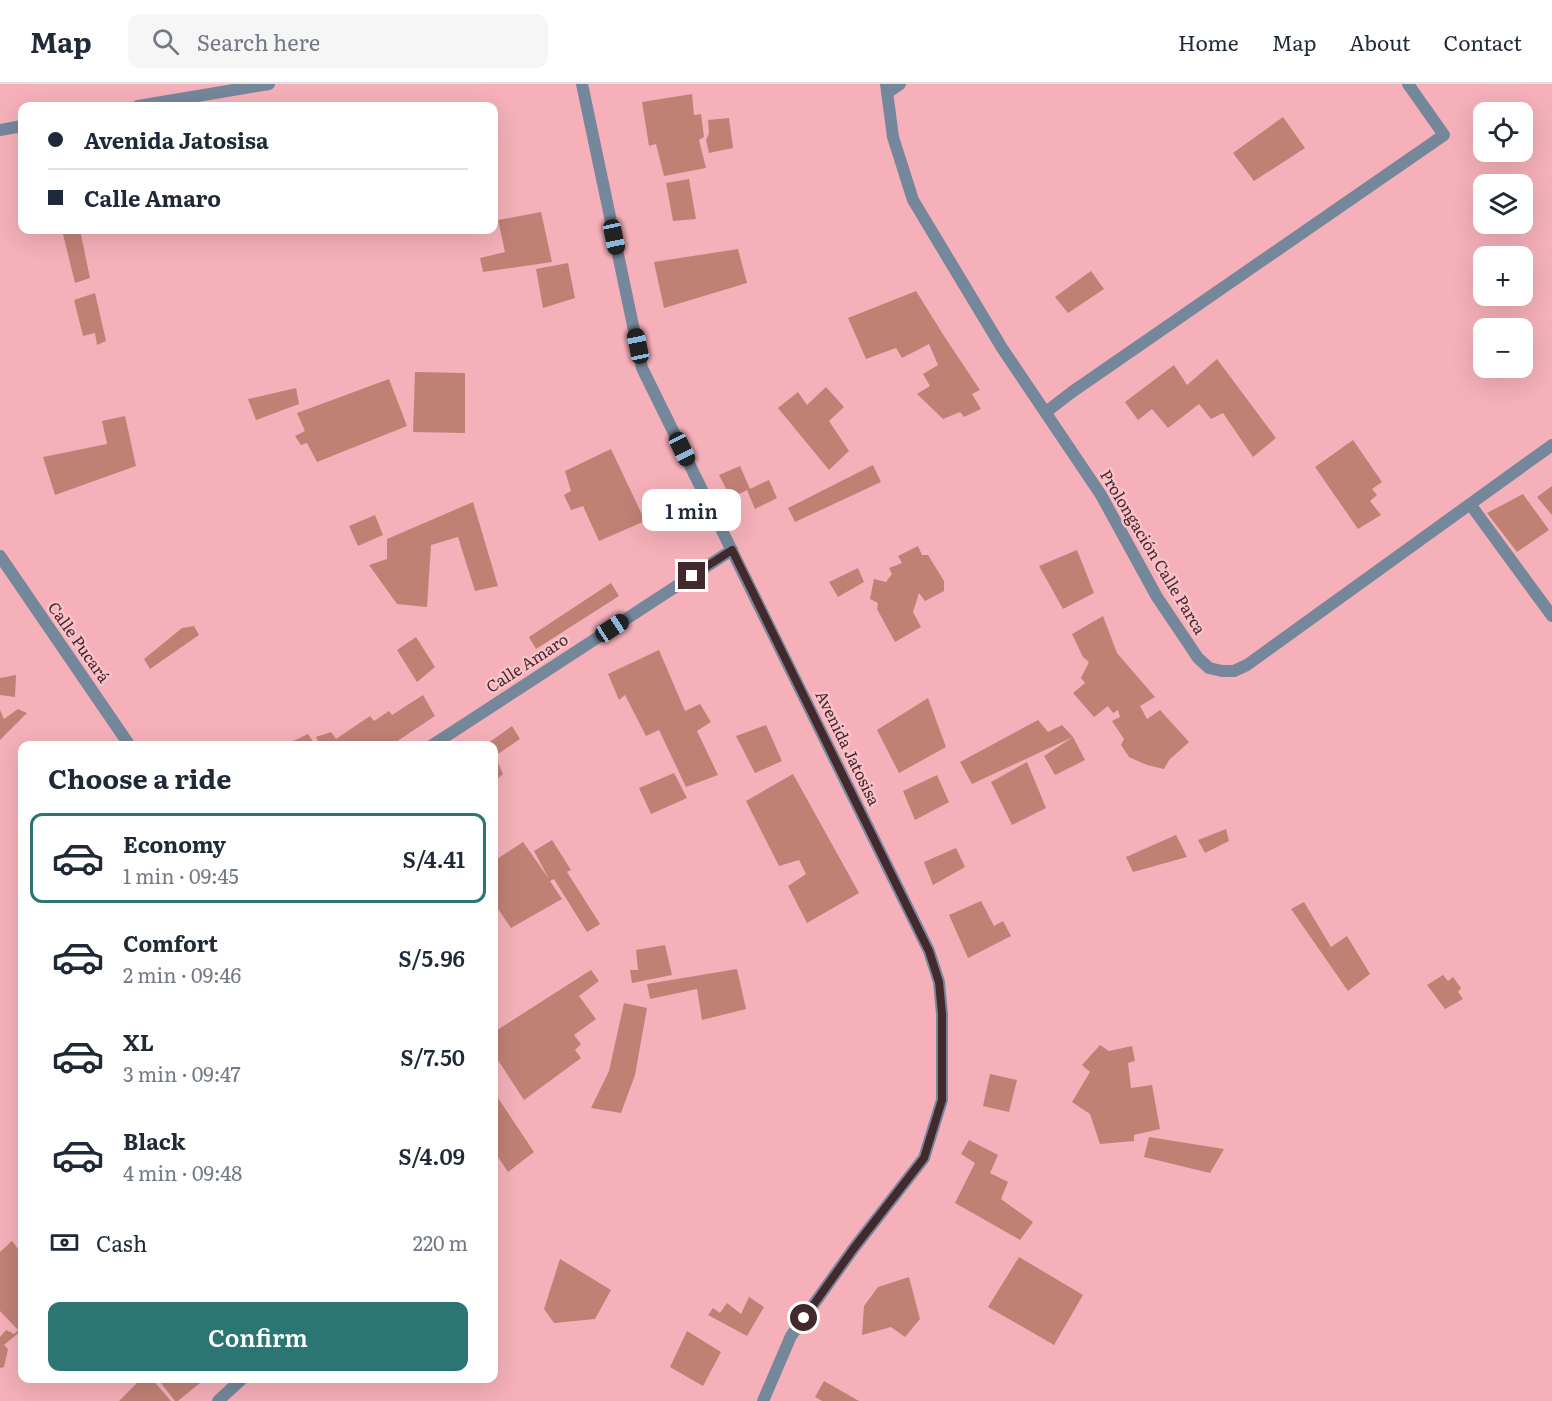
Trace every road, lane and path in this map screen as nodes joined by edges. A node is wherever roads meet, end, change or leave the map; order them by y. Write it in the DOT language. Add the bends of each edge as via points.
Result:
graph roads {
  1 [pos="269,84"];
  2 [pos="582,84"];
  3 [pos="900,84"];
  4 [pos="1408,84"];
  5 [pos="887,89"];
  6 [pos="162,102"];
  7 [pos="18,127"];
  8 [pos="0,130"];
  9 [pos="1046,412"];
  10 [pos="1552,445"];
  11 [pos="1470,504"];
  12 [pos="732,550"];
  13 [pos="0,556"];
  14 [pos="1552,616"];
  15 [pos="127,741"];
  16 [pos="439,741"];
  17 [pos="238,1383"];
  18 [pos="218,1401"];
  19 [pos="763,1401"];
  1 -- 6 [label="street"];
  2 -- 12 [label="street, Avenida Jatosisa" via="642,368"];
  3 -- 5 [label="street"];
  4 -- 9 [label="street" via="1444,135"];
  5 -- 9 [label="street, Prolongación Calle Parca" via="893,137 913,200 1002,348"];
  7 -- 8 [label="street"];
  9 -- 11 [label="street, Prolongación Calle Parca" via="1101,495 1157,597 1198,658 1209,668 1221,671 1247,665"];
  10 -- 11 [label="street, Prolongación Calle Parca"];
  11 -- 14 [label="street"];
  12 -- 16 [label="street, Calle Amaro"];
  12 -- 19 [label="street, Avenida Jatosisa" via="929,951 939,982 942,1014 942,1100 924,1158 791,1336"];
  13 -- 15 [label="street, Calle Pucará"];
  17 -- 18 [label="street"];
}
